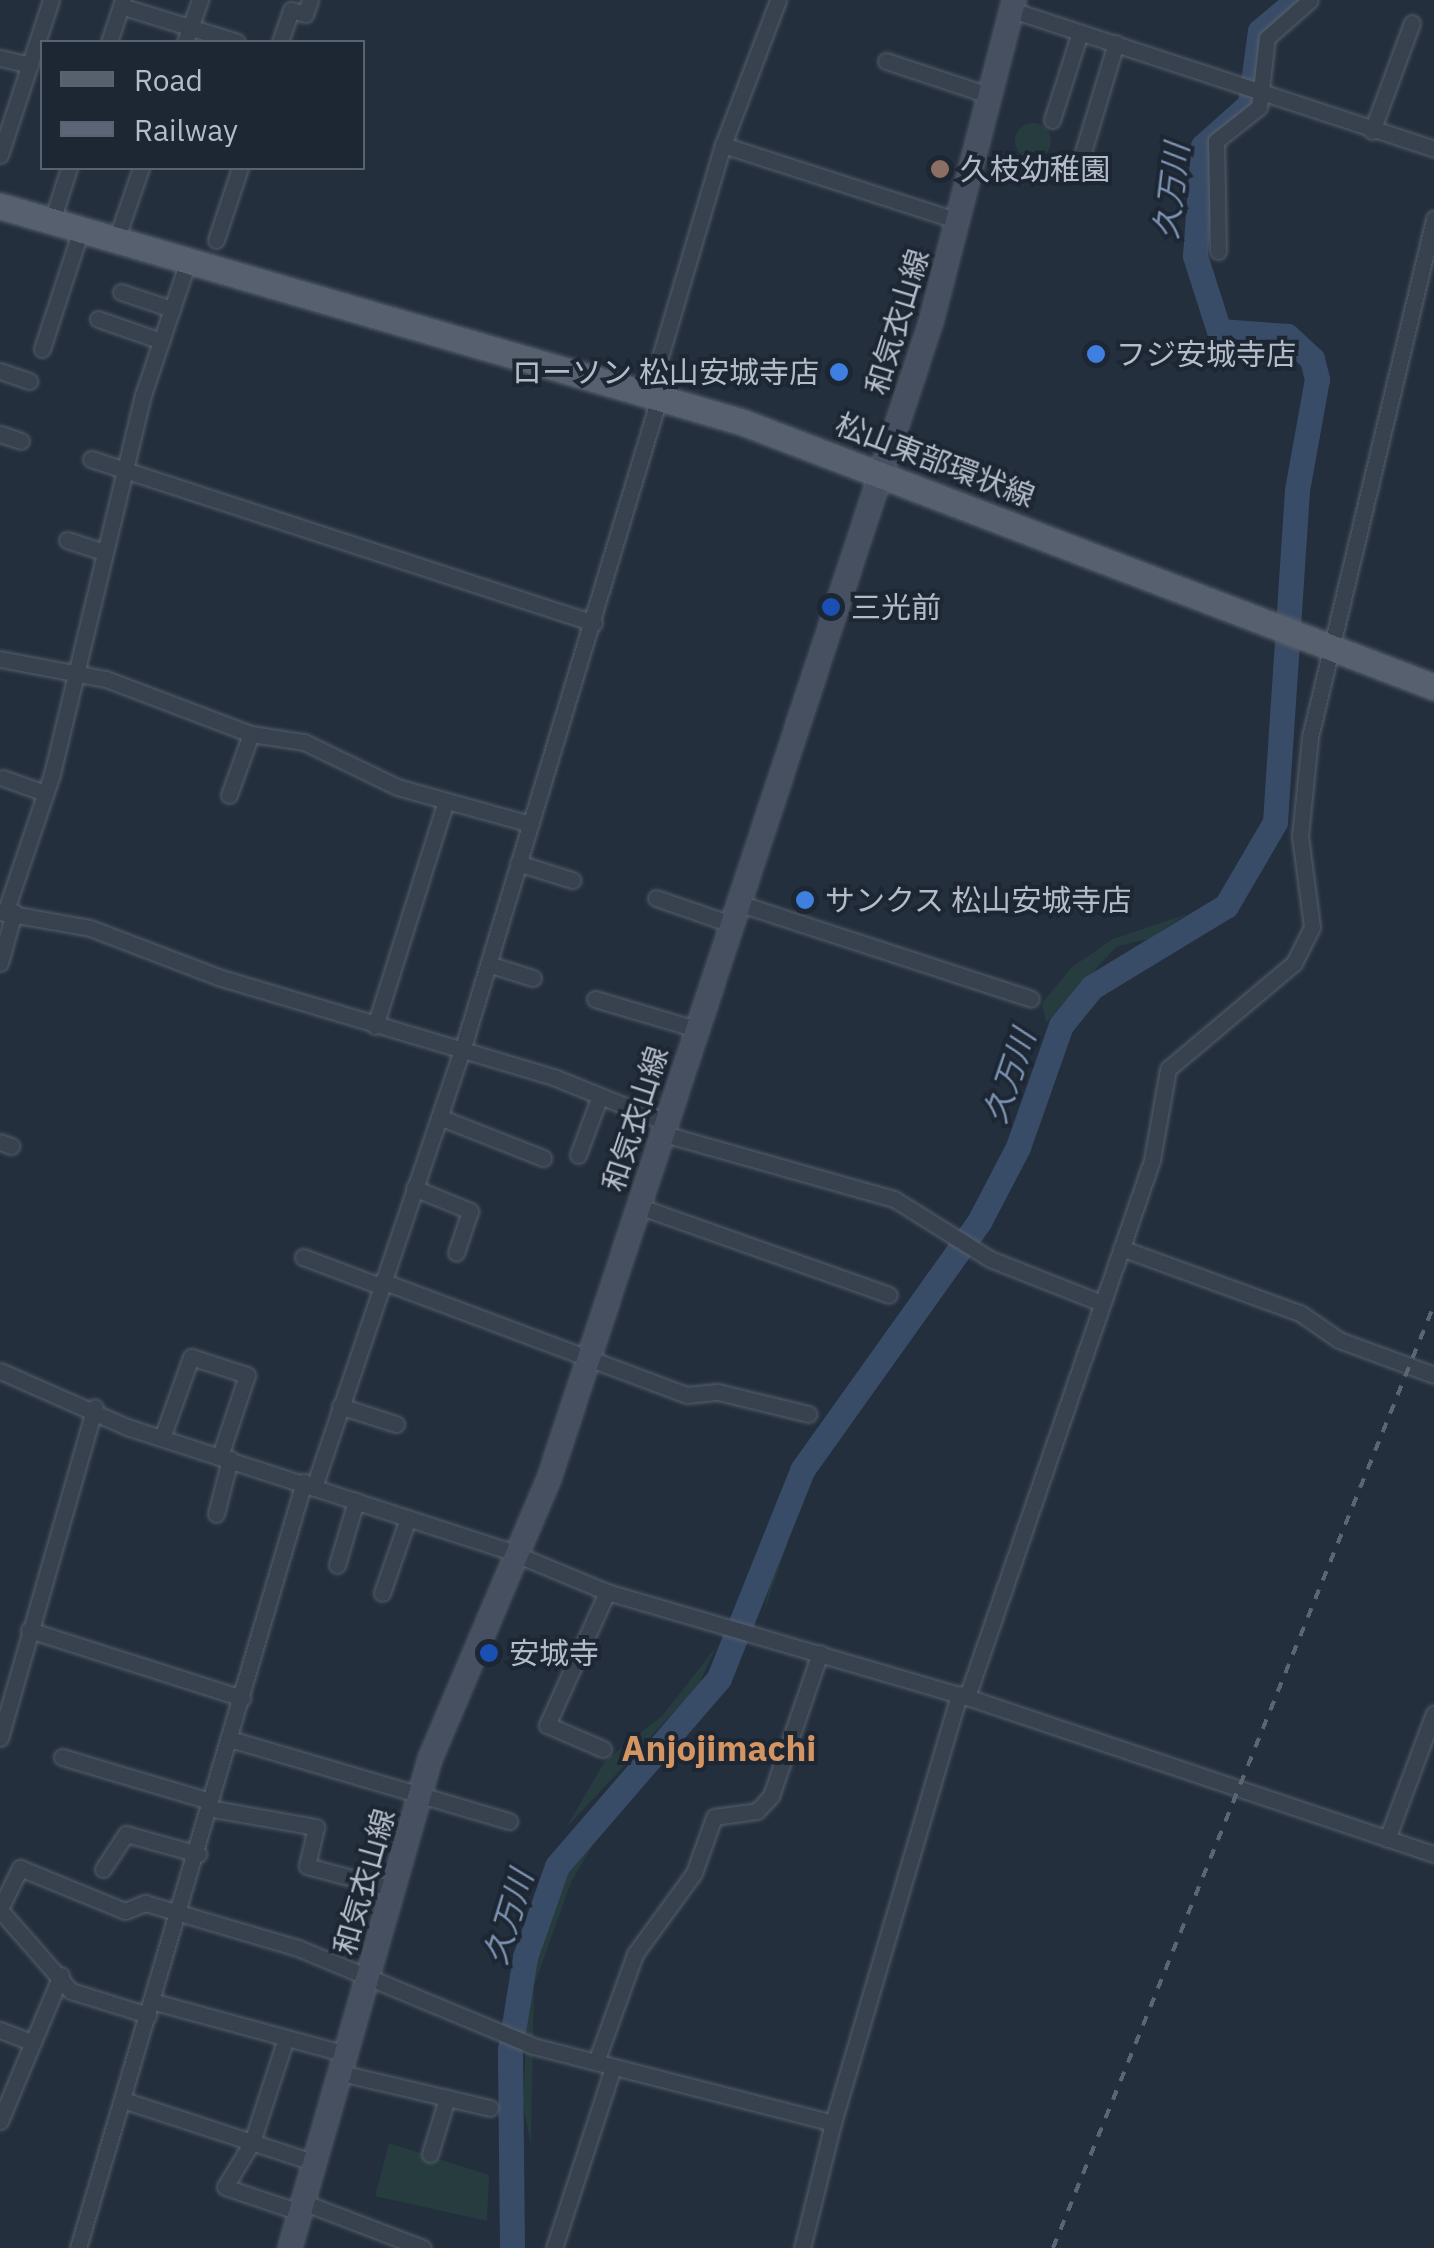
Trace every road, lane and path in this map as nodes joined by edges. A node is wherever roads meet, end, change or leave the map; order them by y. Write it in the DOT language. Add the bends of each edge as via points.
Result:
graph roads {
  1 [pos="51,0"];
  2 [pos="200,0"];
  3 [pos="310,0"];
  4 [pos="778,0"];
  5 [pos="1310,0"];
  6 [pos="122,3"];
  7 [pos="1013,5"];
  8 [pos="1412,23"];
  9 [pos="1080,32"];
  10 [pos="188,35"];
  11 [pos="110,40"];
  12 [pos="223,40"];
  13 [pos="281,40"];
  14 [pos="1116,43"];
  15 [pos="0,58"];
  16 [pos="886,61"];
  17 [pos="30,65"];
  18 [pos="1258,88"];
  19 [pos="988,96"];
  20 [pos="1052,120"];
  21 [pos="1372,130"];
  22 [pos="723,145"];
  23 [pos="1434,150"];
  24 [pos="0,155"];
  25 [pos="1079,159"];
  26 [pos="68,170"];
  27 [pos="140,170"];
  28 [pos="239,170"];
  29 [pos="0,206"];
  30 [pos="1434,219"];
  31 [pos="958,221"];
  32 [pos="51,224"];
  33 [pos="80,233"];
  34 [pos="216,240"];
  35 [pos="115,243"];
  36 [pos="1218,250"];
  37 [pos="188,264"];
  38 [pos="121,292"];
  39 [pos="172,309"];
  40 [pos="98,320"];
  41 [pos="161,341"];
  42 [pos="42,350"];
  43 [pos="0,372"];
  44 [pos="29,381"];
  45 [pos="655,393"];
  46 [pos="0,434"];
  47 [pos="22,440"];
  48 [pos="91,458"];
  49 [pos="124,469"];
  50 [pos="880,474"];
  51 [pos="67,540"];
  52 [pos="103,552"];
  53 [pos="594,624"];
  54 [pos="1323,644"];
  55 [pos="0,659"];
  56 [pos="73,677"];
  57 [pos="1434,686"];
  58 [pos="251,734"];
  59 [pos="3,778"];
  60 [pos="45,793"];
  61 [pos="229,795"];
  62 [pos="446,801"];
  63 [pos="530,824"];
  64 [pos="518,863"];
  65 [pos="572,880"];
  66 [pos="656,898"];
  67 [pos="6,912"];
  68 [pos="734,914"];
  69 [pos="0,963"];
  70 [pos="488,964"];
  71 [pos="534,978"];
  72 [pos="595,999"];
  73 [pos="1031,1000"];
  74 [pos="376,1026"];
  75 [pos="696,1029"];
  76 [pos="462,1050"];
  77 [pos="600,1096"];
  78 [pos="439,1118"];
  79 [pos="663,1128"];
  80 [pos="578,1155"];
  81 [pos="543,1158"];
  82 [pos="414,1188"];
  83 [pos="638,1206"];
  84 [pos="1121,1248"];
  85 [pos="456,1252"];
  86 [pos="303,1257"];
  87 [pos="381,1284"];
  88 [pos="888,1294"];
  89 [pos="1101,1303"];
  90 [pos="591,1355"];
  91 [pos="0,1372"];
  92 [pos="1434,1375"];
  93 [pos="340,1406"];
  94 [pos="95,1407"];
  95 [pos="808,1414"];
  96 [pos="396,1424"];
  97 [pos="162,1438"];
  98 [pos="225,1457"];
  99 [pos="309,1484"];
  100 [pos="356,1501"];
  101 [pos="216,1514"];
  102 [pos="408,1518"];
  103 [pos="519,1556"];
  104 [pos="337,1564"];
  105 [pos="607,1592"];
  106 [pos="382,1594"];
  107 [pos="30,1630"];
  108 [pos="820,1652"];
  109 [pos="963,1696"];
  110 [pos="242,1698"];
  111 [pos="1434,1713"];
  112 [pos="0,1738"];
  113 [pos="230,1740"];
  114 [pos="602,1749"];
  115 [pos="62,1757"];
  116 [pos="419,1797"];
  117 [pos="209,1804"];
  118 [pos="508,1821"];
  119 [pos="1387,1838"];
  120 [pos="198,1854"];
  121 [pos="1434,1854"];
  122 [pos="103,1870"];
  123 [pos="393,1890"];
  124 [pos="0,1910"];
  125 [pos="182,1912"];
  126 [pos="61,1975"];
  127 [pos="368,1980"];
  128 [pos="152,2009"];
  129 [pos="0,2030"];
  130 [pos="28,2040"];
  131 [pos="285,2041"];
  132 [pos="596,2062"];
  133 [pos="344,2064"];
  134 [pos="613,2067"];
  135 [pos="447,2098"];
  136 [pos="122,2100"];
  137 [pos="490,2108"];
  138 [pos="0,2120"];
  139 [pos="832,2123"];
  140 [pos="252,2142"];
  141 [pos="430,2154"];
  142 [pos="316,2163"];
  143 [pos="303,2208"];
  144 [pos="78,2248"];
  145 [pos="290,2248"];
  146 [pos="423,2248"];
  147 [pos="554,2248"];
  148 [pos="802,2248"];
  1 -- 17 [label="street"];
  2 -- 10 [label="street"];
  3 -- 13 [label="street" via="305,14 291,10"];
  4 -- 22 [label="street"];
  5 -- 18 [label="street" via="1267,38"];
  6 -- 10 [label="street"];
  6 -- 11 [label="street"];
  7 -- 9 [label="street"];
  7 -- 19 [label="main road, 和気衣山線"];
  8 -- 21 [label="street"];
  9 -- 14 [label="street"];
  9 -- 20 [label="street"];
  10 -- 12 [label="street"];
  14 -- 18 [label="street"];
  14 -- 25 [label="street" via="1100,116"];
  15 -- 17 [label="street"];
  16 -- 19 [label="street"];
  17 -- 24 [label="street"];
  18 -- 21 [label="street"];
  18 -- 36 [label="street" via="1252,116 1216,141"];
  19 -- 31 [label="main road, 和気衣山線"];
  21 -- 23 [label="street"];
  22 -- 31 [label="street"];
  22 -- 45 [label="street"];
  26 -- 32 [label="street"];
  27 -- 35 [label="street"];
  28 -- 34 [label="street"];
  29 -- 32 [label="main road, 松山東部環状線"];
  30 -- 54 [label="street"];
  31 -- 50 [label="main road, 和気衣山線"];
  32 -- 33 [label="main road, 松山東部環状線"];
  33 -- 35 [label="main road, 松山東部環状線"];
  33 -- 42 [label="street"];
  35 -- 37 [label="main road, 松山東部環状線"];
  37 -- 39 [label="street"];
  37 -- 45 [label="main road, 松山東部環状線"];
  38 -- 39 [label="street"];
  39 -- 41 [label="street"];
  40 -- 41 [label="street"];
  41 -- 49 [label="street"];
  43 -- 44 [label="street"];
  45 -- 50 [label="main road, 松山東部環状線"];
  45 -- 53 [label="street"];
  46 -- 47 [label="street"];
  48 -- 49 [label="street"];
  49 -- 52 [label="street"];
  49 -- 53 [label="street"];
  50 -- 54 [label="main road, 松山東部環状線"];
  50 -- 68 [label="main road, 和気衣山線"];
  51 -- 52 [label="street"];
  52 -- 56 [label="street"];
  53 -- 63 [label="street"];
  54 -- 57 [label="main road, 松山東部環状線"];
  54 -- 84 [label="street" via="1300,821 1312,927 1294,962 1168,1069 1152,1160"];
  55 -- 56 [label="street"];
  56 -- 58 [label="street" via="106,680"];
  56 -- 60 [label="street"];
  58 -- 61 [label="street"];
  58 -- 62 [label="street" via="304,742"];
  59 -- 60 [label="street"];
  60 -- 67 [label="street"];
  62 -- 63 [label="street"];
  62 -- 74 [label="street"];
  63 -- 64 [label="street"];
  64 -- 65 [label="street"];
  64 -- 70 [label="street"];
  66 -- 68 [label="street"];
  67 -- 69 [label="street"];
  67 -- 74 [label="street"];
  68 -- 73 [label="street"];
  68 -- 75 [label="main road, 和気衣山線"];
  70 -- 71 [label="street"];
  70 -- 76 [label="street"];
  72 -- 75 [label="street"];
  74 -- 76 [label="street"];
  75 -- 79 [label="main road, 和気衣山線"];
  76 -- 77 [label="street"];
  76 -- 78 [label="street"];
  77 -- 79 [label="street"];
  77 -- 80 [label="street"];
  78 -- 81 [label="street"];
  78 -- 82 [label="street"];
  79 -- 83 [label="main road, 和気衣山線"];
  79 -- 89 [label="street" via="868,1189 975,1250"];
  82 -- 85 [label="street" via="470,1211"];
  82 -- 87 [label="street"];
  83 -- 88 [label="street"];
  83 -- 90 [label="main road, 和気衣山線"];
  84 -- 89 [label="street"];
  84 -- 92 [label="street" via="1300,1313 1339,1340"];
  86 -- 87 [label="street"];
  87 -- 90 [label="street"];
  87 -- 93 [label="street"];
  89 -- 109 [label="street"];
  90 -- 95 [label="street" via="687,1395 718,1392"];
  90 -- 103 [label="main road, 和気衣山線"];
  91 -- 94 [label="street"];
  93 -- 96 [label="street"];
  93 -- 99 [label="street"];
  94 -- 97 [label="street"];
  94 -- 107 [label="street"];
  97 -- 98 [label="street"];
  97 -- 98 [label="street" via="190,1357 248,1375"];
  98 -- 99 [label="street"];
  98 -- 101 [label="street"];
  99 -- 100 [label="street"];
  99 -- 110 [label="street"];
  100 -- 102 [label="street"];
  100 -- 104 [label="street"];
  102 -- 103 [label="street"];
  102 -- 106 [label="street"];
  103 -- 105 [label="street"];
  103 -- 116 [label="main road, 和気衣山線" via="465,1664"];
  105 -- 108 [label="street"];
  105 -- 114 [label="street" via="547,1725"];
  107 -- 110 [label="street"];
  107 -- 112 [label="street"];
  108 -- 109 [label="street"];
  108 -- 132 [label="street" via="771,1796 757,1811 714,1817 694,1873 635,1954"];
  109 -- 119 [label="street"];
  109 -- 139 [label="street"];
  110 -- 113 [label="street"];
  111 -- 119 [label="street"];
  113 -- 116 [label="street"];
  113 -- 117 [label="street"];
  115 -- 117 [label="street"];
  116 -- 118 [label="street"];
  116 -- 123 [label="main road, 和気衣山線"];
  117 -- 120 [label="street"];
  117 -- 123 [label="street" via="316,1827 307,1866"];
  119 -- 121 [label="street"];
  120 -- 122 [label="street" via="126,1834 116,1862"];
  120 -- 125 [label="street"];
  123 -- 127 [label="main road, 和気衣山線"];
  124 -- 125 [label="street" via="20,1868 126,1911 145,1904"];
  124 -- 126 [label="street"];
  125 -- 127 [label="street"];
  125 -- 128 [label="street"];
  126 -- 128 [label="street" via="72,1991"];
  126 -- 130 [label="street"];
  127 -- 132 [label="street" via="533,2046"];
  127 -- 133 [label="main road, 和気衣山線"];
  128 -- 131 [label="street"];
  128 -- 136 [label="street"];
  129 -- 130 [label="street"];
  130 -- 138 [label="street"];
  131 -- 133 [label="street"];
  131 -- 140 [label="street"];
  132 -- 134 [label="street"];
  133 -- 135 [label="street"];
  133 -- 142 [label="main road, 和気衣山線"];
  134 -- 139 [label="street"];
  134 -- 147 [label="street"];
  135 -- 137 [label="street"];
  135 -- 141 [label="street"];
  136 -- 140 [label="street"];
  136 -- 144 [label="street"];
  139 -- 148 [label="street"];
  140 -- 142 [label="street"];
  140 -- 143 [label="street" via="225,2187"];
  142 -- 143 [label="main road, 和気衣山線"];
  143 -- 145 [label="main road, 和気衣山線"];
  143 -- 146 [label="street"];
}
